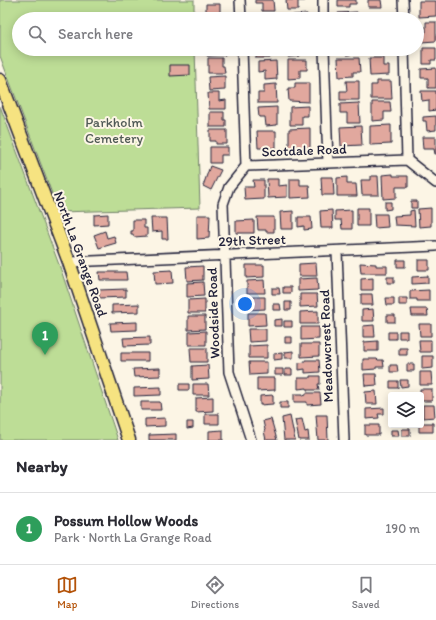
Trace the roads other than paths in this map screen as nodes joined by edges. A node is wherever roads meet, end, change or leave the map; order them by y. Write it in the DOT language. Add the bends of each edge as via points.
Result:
graph roads {
  1 [pos="240,0"];
  2 [pos="322,0"];
  3 [pos="403,0"];
  4 [pos="241,12"];
  5 [pos="323,12"];
  6 [pos="404,12"];
  7 [pos="242,56"];
  8 [pos="324,56"];
  9 [pos="404,56"];
  10 [pos="0,80"];
  11 [pos="407,160"];
  12 [pos="328,162"];
  13 [pos="246,166"];
  14 [pos="436,183"];
  15 [pos="436,246"];
  16 [pos="337,251"];
  17 [pos="225,255"];
  18 [pos="69,262"];
  19 [pos="129,440"];
  20 [pos="250,440"];
  21 [pos="344,440"];
  1 -- 4 [label="street"];
  2 -- 5 [label="street"];
  3 -- 6 [label="street"];
  7 -- 13 [label="street, Scotdale Road"];
  8 -- 12 [label="street"];
  9 -- 11 [label="street"];
  10 -- 18 [label="main road, North La Grange Road"];
  11 -- 12 [label="street, Scotdale Road"];
  11 -- 14 [label="street"];
  12 -- 13 [label="street, Scotdale Road"];
  13 -- 17 [label="street, Woodside Road" via="228,187 223,204"];
  15 -- 16 [label="street, 29th Street"];
  16 -- 17 [label="street, 29th Street"];
  16 -- 21 [label="street, Meadowcrest Road"];
  17 -- 18 [label="street, 29th Street"];
  17 -- 20 [label="street, Woodside Road" via="229,372"];
  18 -- 19 [label="main road, North La Grange Road"];
}
